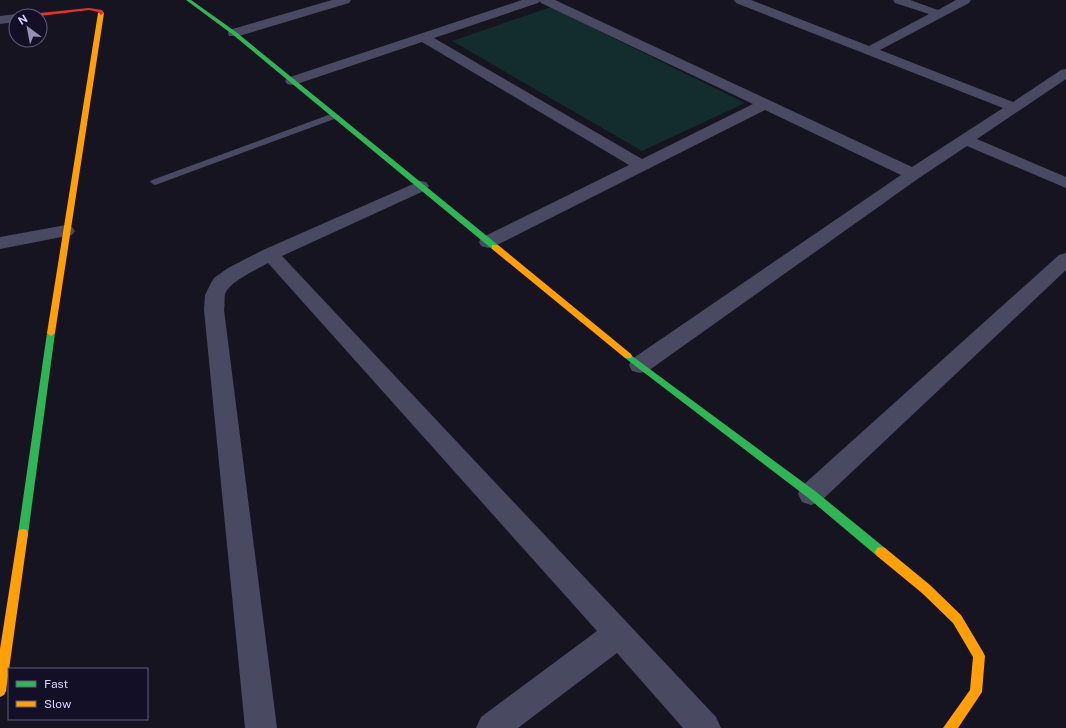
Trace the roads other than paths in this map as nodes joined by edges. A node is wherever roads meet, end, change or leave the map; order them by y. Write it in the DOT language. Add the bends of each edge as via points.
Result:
graph roads {
  1 [pos="188,0"];
  2 [pos="344,0"];
  3 [pos="534,0"];
  4 [pos="545,0"];
  5 [pos="740,0"];
  6 [pos="762,0"];
  7 [pos="900,0"];
  8 [pos="965,0"];
  9 [pos="48,14"];
  10 [pos="939,14"];
  11 [pos="234,34"];
  12 [pos="423,37"];
  13 [pos="874,48"];
  14 [pos="1066,72"];
  15 [pos="292,81"];
  16 [pos="766,104"];
  17 [pos="1017,104"];
  18 [pos="334,116"];
  19 [pos="965,138"];
  20 [pos="640,165"];
  21 [pos="913,174"];
  22 [pos="155,182"];
  23 [pos="1066,183"];
  24 [pos="420,186"];
  25 [pos="66,231"];
  26 [pos="488,242"];
  27 [pos="0,243"];
  28 [pos="270,254"];
  29 [pos="1066,259"];
  30 [pos="640,365"];
  31 [pos="811,494"];
  32 [pos="619,633"];
  33 [pos="0,691"];
  34 [pos="261,728"];
  35 [pos="492,728"];
  36 [pos="705,728"];
  37 [pos="950,728"];
  1 -- 11 [label="street"];
  2 -- 11 [label="street"];
  3 -- 12 [label="street"];
  4 -- 16 [label="street"];
  5 -- 13 [label="street"];
  6 -- 13 [label="street"];
  7 -- 10 [label="street"];
  8 -- 10 [label="street"];
  9 -- 25 [label="street" via="89,9 100,11 101,15"];
  10 -- 13 [label="street"];
  11 -- 15 [label="street"];
  12 -- 15 [label="street"];
  12 -- 20 [label="street"];
  13 -- 17 [label="street"];
  14 -- 17 [label="street"];
  15 -- 18 [label="street"];
  16 -- 20 [label="street"];
  16 -- 21 [label="street"];
  17 -- 19 [label="street"];
  18 -- 22 [label="lane"];
  18 -- 24 [label="street"];
  19 -- 21 [label="street"];
  19 -- 23 [label="street"];
  20 -- 26 [label="street"];
  21 -- 30 [label="street"];
  24 -- 26 [label="street"];
  24 -- 28 [label="street"];
  25 -- 27 [label="street"];
  25 -- 33 [label="street"];
  26 -- 30 [label="street"];
  28 -- 32 [label="street"];
  28 -- 34 [label="street" via="222,283 215,295 214,310"];
  29 -- 31 [label="street"];
  30 -- 31 [label="street"];
  31 -- 37 [label="street" via="926,589 956,619 979,656 976,692"];
  32 -- 35 [label="street"];
  32 -- 36 [label="street"];
}
